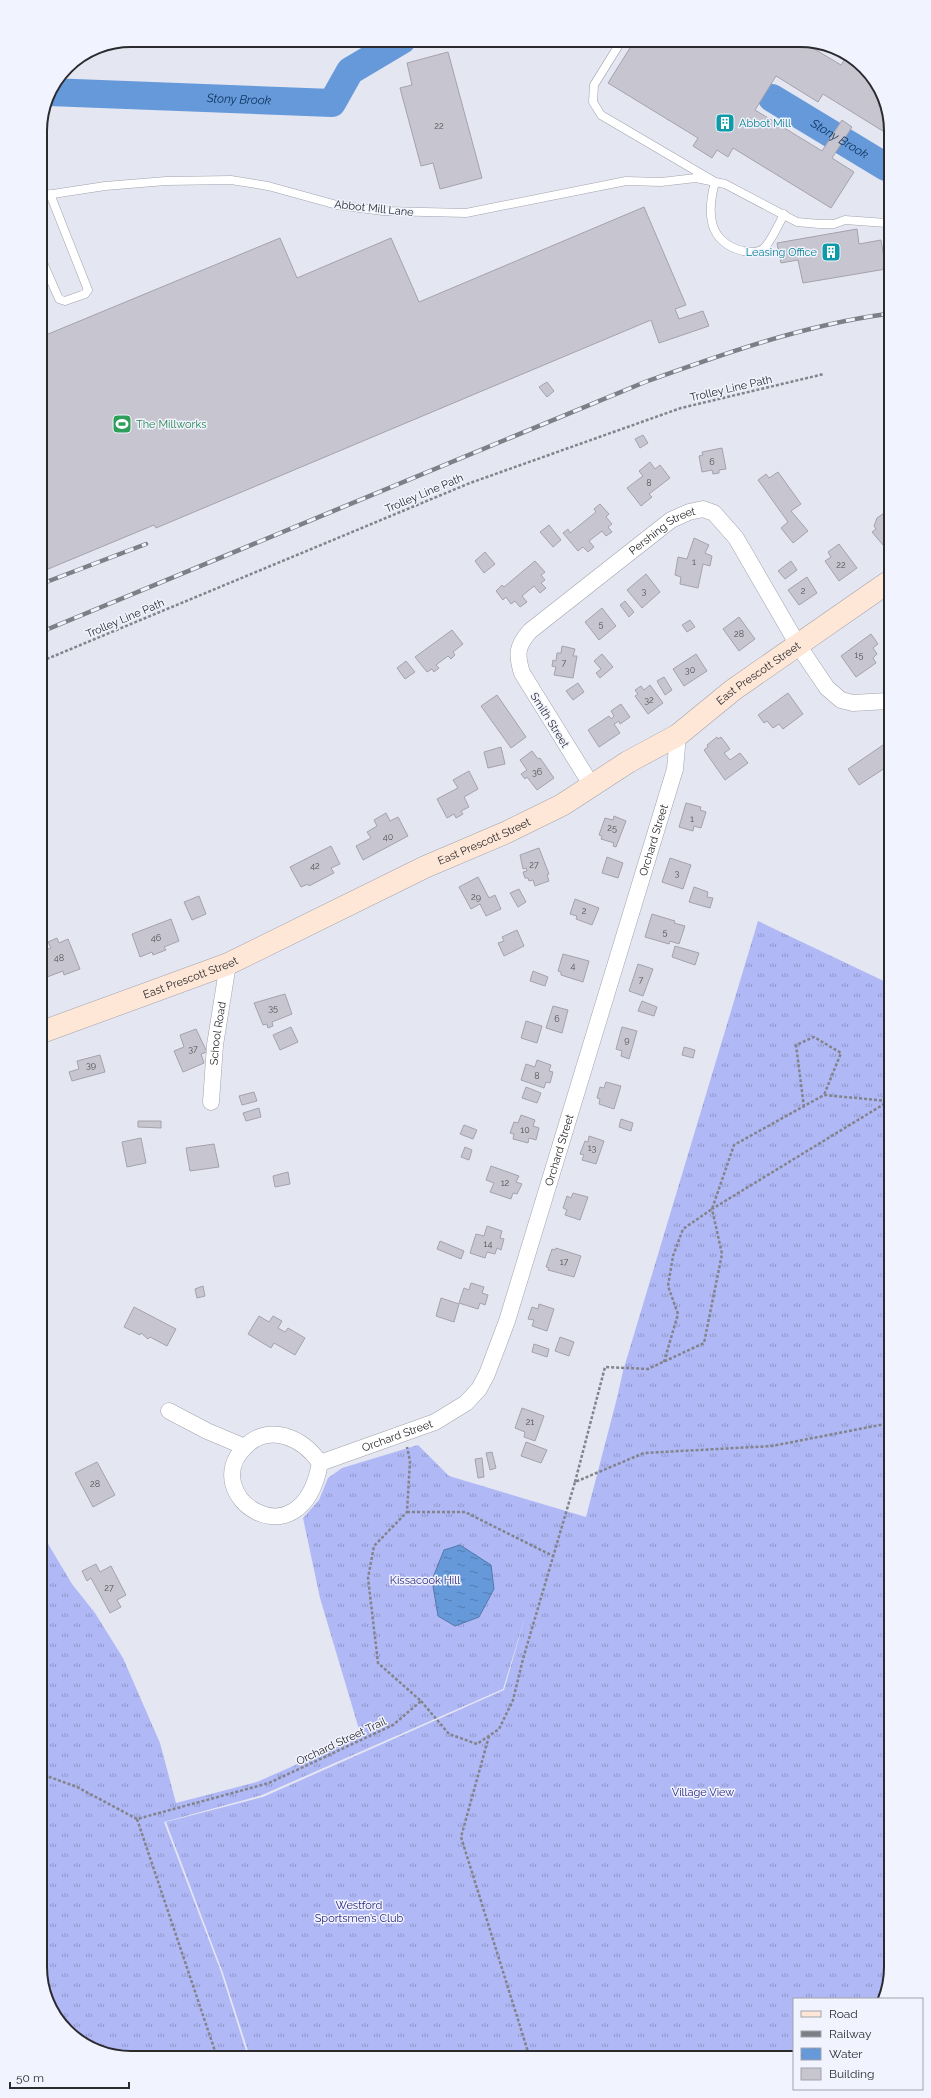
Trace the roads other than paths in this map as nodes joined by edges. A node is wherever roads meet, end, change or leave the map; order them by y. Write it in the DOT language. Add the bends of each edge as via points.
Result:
graph roads {
  1 [pos="618,47"];
  2 [pos="715,182"];
  3 [pos="50,194"];
  4 [pos="47,195"];
  5 [pos="784,214"];
  6 [pos="884,223"];
  7 [pos="47,273"];
  8 [pos="884,585"];
  9 [pos="798,645"];
  10 [pos="519,651"];
  11 [pos="884,700"];
  12 [pos="678,735"];
  13 [pos="592,786"];
  14 [pos="228,964"];
  15 [pos="47,1030"];
  16 [pos="211,1102"];
  17 [pos="169,1411"];
  18 [pos="245,1447"];
  19 [pos="320,1463"];
  1 -- 2 [label="lane" via="594,85 593,102 601,115"];
  2 -- 3 [label="lane, Abbot Mill Lane" via="696,178 661,182 626,181 466,213 383,211 337,205 268,186 231,180 166,181"];
  2 -- 5 [label="lane" via="725,184"];
  2 -- 5 [label="lane" via="710,202 713,227 721,241 731,248 751,252 764,248"];
  3 -- 4 [label="lane, Abbot Mill Lane"];
  3 -- 7 [label="lane" via="88,290 85,294 65,301 59,299"];
  5 -- 6 [label="lane" via="797,222 834,224 845,220"];
  8 -- 9 [label="main road, East Prescott Street"];
  9 -- 10 [label="street, Pershing Street" via="736,538 714,513 703,509 671,520 530,630 520,642"];
  9 -- 11 [label="street, Pershing Street" via="827,688 841,700 853,703"];
  9 -- 12 [label="main road, East Prescott Street" via="733,690"];
  10 -- 13 [label="street, Smith Street" via="518,659 530,687"];
  12 -- 13 [label="main road, East Prescott Street" via="628,762"];
  12 -- 19 [label="street, Orchard Street" via="675,770 497,1350 479,1389 466,1403 435,1422"];
  13 -- 14 [label="main road, East Prescott Street" via="562,806 425,867"];
  14 -- 15 [label="main road, East Prescott Street"];
  14 -- 16 [label="street, School Road" via="215,1045"];
  17 -- 18 [label="street"];
  18 -- 19 [label="street" via="252,1440 269,1433 288,1437 314,1454"];
  18 -- 19 [label="street" via="232,1468 232,1482 239,1497 251,1509 269,1517 287,1516 304,1504 317,1482"];
}
